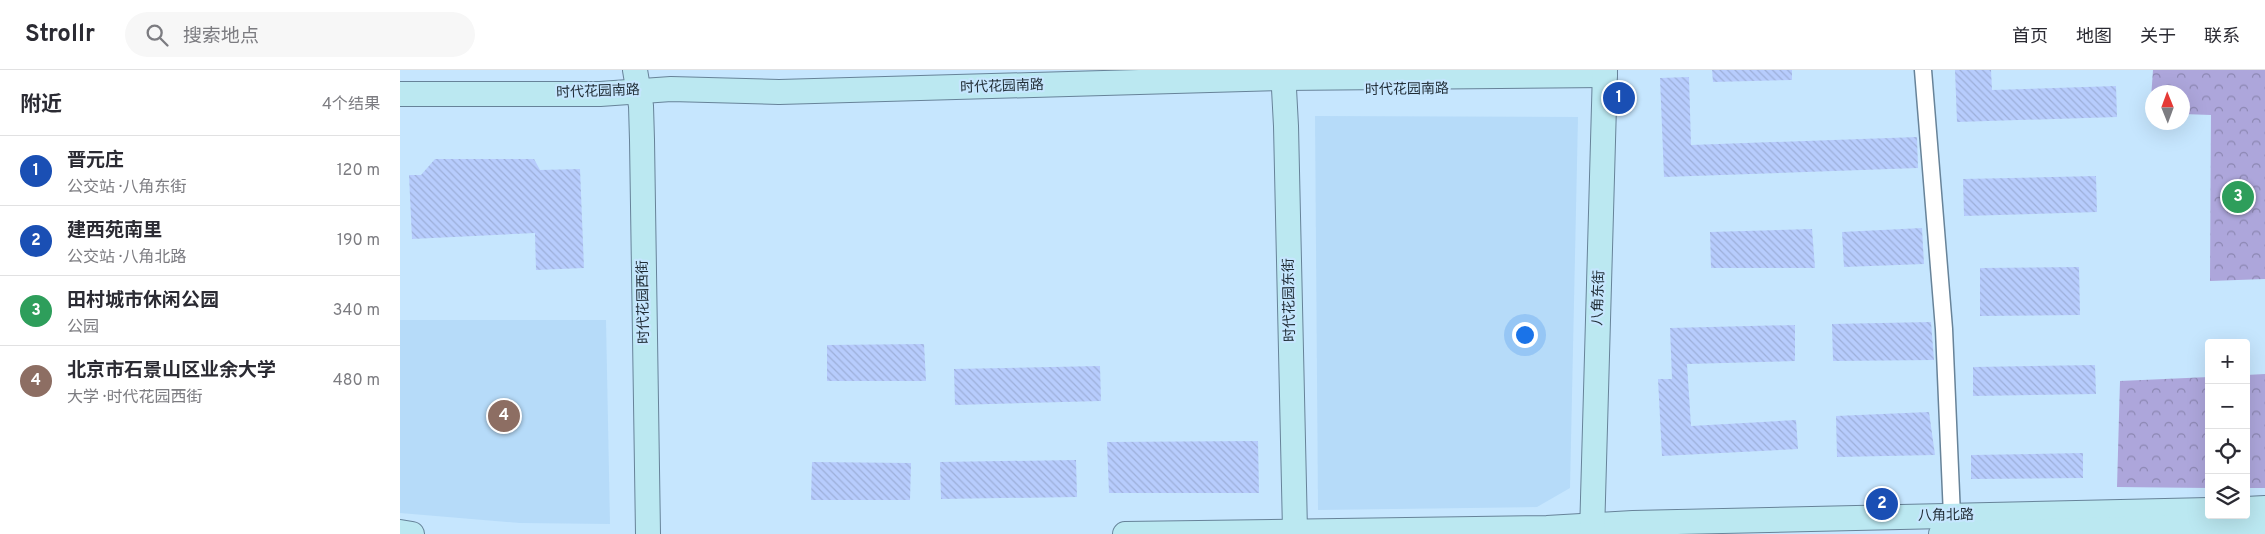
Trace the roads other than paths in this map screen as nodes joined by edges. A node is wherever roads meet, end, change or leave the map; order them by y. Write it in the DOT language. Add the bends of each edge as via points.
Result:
graph roads {
  1 [pos="1923,70"];
  2 [pos="1605,77"];
  3 [pos="1283,80"];
  4 [pos="631,89"];
  5 [pos="400,94"];
  6 [pos="400,108"];
  7 [pos="2265,508"];
  8 [pos="2250,509"];
  9 [pos="2205,510"];
  10 [pos="1946,525"];
  11 [pos="2265,525"];
  12 [pos="1295,531"];
  13 [pos="400,532"];
  14 [pos="1598,532"];
  15 [pos="412,534"];
  16 [pos="636,534"];
  17 [pos="648,534"];
  18 [pos="1125,534"];
  1 -- 10 [label="street" via="1944,329"];
  2 -- 3 [label="street, 时代花园南路"];
  2 -- 14 [label="street, 八角东街"];
  3 -- 4 [label="street, 时代花园南路" via="778,100"];
  3 -- 12 [label="street, 时代花园东街"];
  4 -- 5 [label="street, 时代花园南路"];
  4 -- 6 [label="street, 时代花园南路"];
  4 -- 16 [label="street, 时代花园西街"];
  4 -- 17 [label="street, 时代花园西街"];
  7 -- 8 [label="street"];
  9 -- 10 [label="street, 八角北路"];
  10 -- 11 [label="street, 八角北路"];
  10 -- 14 [label="street, 八角北路" via="1633,522"];
  12 -- 14 [label="street, 八角北路"];
  12 -- 18 [label="street, 八角北路"];
  13 -- 15 [label="street"];
}
